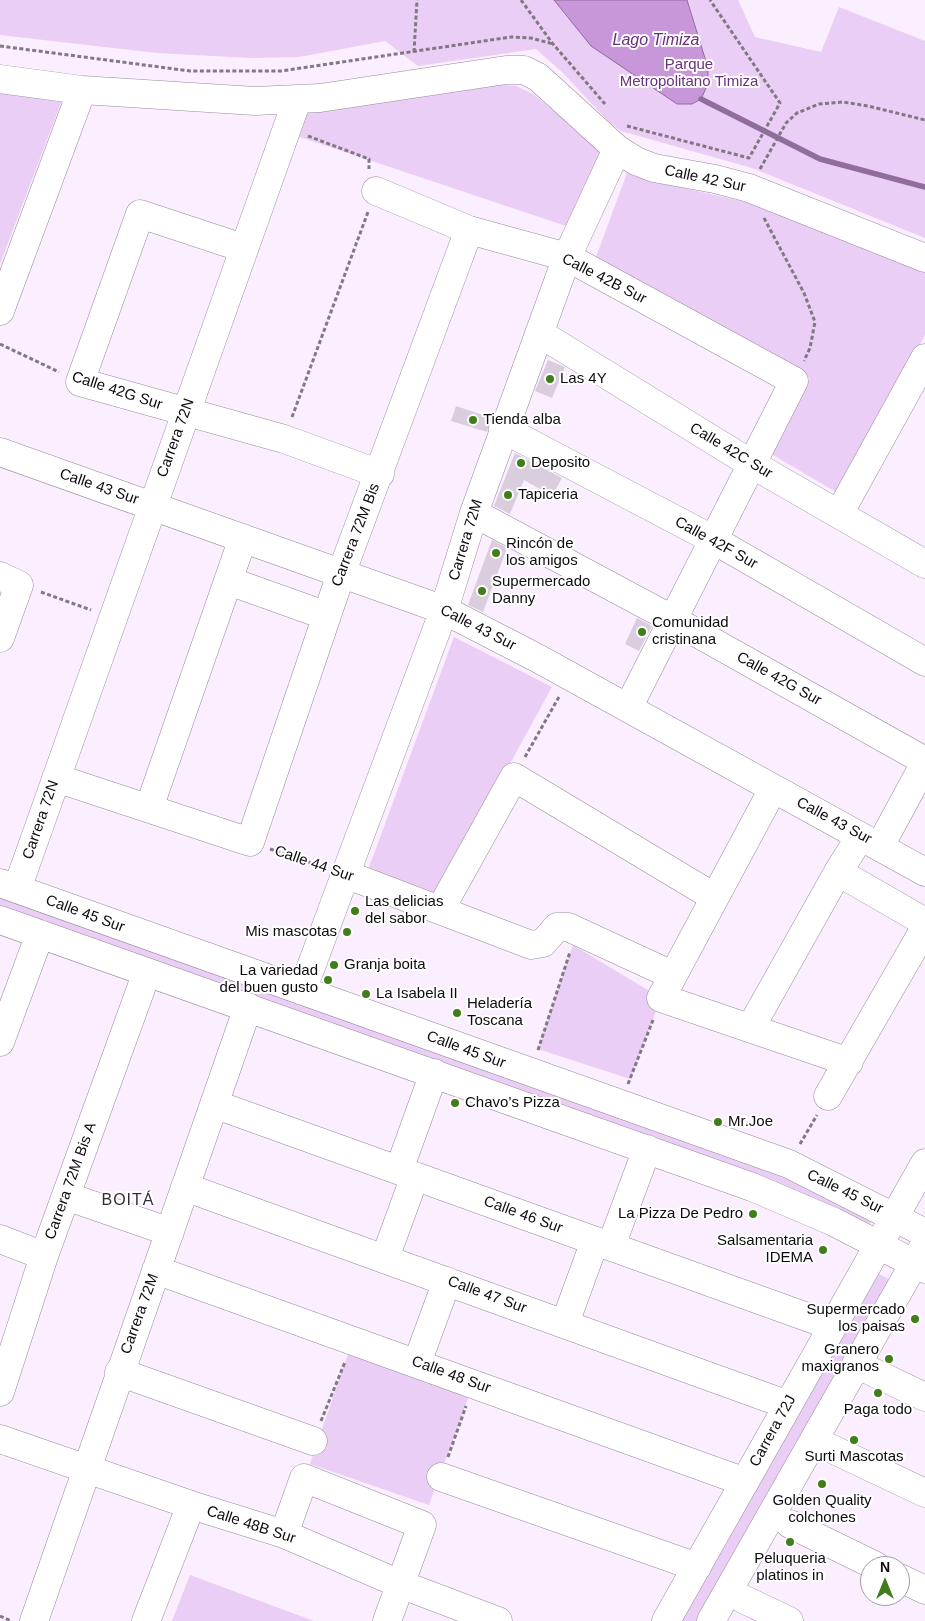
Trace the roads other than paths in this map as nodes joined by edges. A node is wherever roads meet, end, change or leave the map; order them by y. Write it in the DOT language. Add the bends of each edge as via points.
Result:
graph roads {
  1 [pos="0,79"];
  2 [pos="82,90"];
  3 [pos="297,100"];
  4 [pos="620,137"];
  5 [pos="376,191"];
  6 [pos="469,230"];
  7 [pos="243,248"];
  8 [pos="567,257"];
  9 [pos="925,258"];
  10 [pos="0,311"];
  11 [pos="539,333"];
  12 [pos="925,358"];
  13 [pos="185,412"];
  14 [pos="503,429"];
  15 [pos="0,452"];
  16 [pos="750,464"];
  17 [pos="380,474"];
  18 [pos="152,506"];
  19 [pos="474,513"];
  20 [pos="839,514"];
  21 [pos="243,538"];
  22 [pos="712,540"];
  23 [pos="922,553"];
  24 [pos="340,574"];
  25 [pos="9,580"];
  26 [pos="229,581"];
  27 [pos="444,610"];
  28 [pos="328,616"];
  29 [pos="672,619"];
  30 [pos="0,638"];
  31 [pos="925,662"];
  32 [pos="628,708"];
  33 [pos="925,762"];
  34 [pos="56,778"];
  35 [pos="773,788"];
  36 [pos="149,808"];
  37 [pos="870,842"];
  38 [pos="838,872"];
  39 [pos="925,872"];
  40 [pos="345,874"];
  41 [pos="8,886"];
  42 [pos="714,897"];
  43 [pos="440,910"];
  44 [pos="0,920"];
  45 [pos="925,922"];
  46 [pos="925,928"];
  47 [pos="40,934"];
  48 [pos="147,972"];
  49 [pos="667,987"];
  50 [pos="302,991"];
  51 [pos="248,1007"];
  52 [pos="751,1027"];
  53 [pos="1,1034"];
  54 [pos="849,1062"];
  55 [pos="434,1073"];
  56 [pos="828,1096"];
  57 [pos="214,1104"];
  58 [pos="647,1149"];
  59 [pos="925,1163"];
  60 [pos="407,1173"];
  61 [pos="185,1187"];
  62 [pos="66,1196"];
  63 [pos="894,1217"];
  64 [pos="170,1232"];
  65 [pos="925,1233"];
  66 [pos="0,1239"];
  67 [pos="603,1244"];
  68 [pos="878,1245"];
  69 [pos="44,1256"];
  70 [pos="385,1258"];
  71 [pos="921,1259"];
  72 [pos="156,1270"];
  73 [pos="447,1281"];
  74 [pos="565,1323"];
  75 [pos="832,1326"];
  76 [pos="418,1363"];
  77 [pos="856,1364"];
  78 [pos="119,1372"];
  79 [pos="0,1392"];
  80 [pos="925,1397"];
  81 [pos="788,1405"];
  82 [pos="0,1439"];
  83 [pos="314,1441"];
  84 [pos="830,1448"];
  85 [pos="87,1468"];
  86 [pos="441,1477"];
  87 [pos="745,1482"];
  88 [pos="925,1493"];
  89 [pos="191,1505"];
  90 [pos="790,1524"];
  91 [pos="284,1534"];
  92 [pos="860,1558"];
  93 [pos="697,1567"];
  94 [pos="910,1583"];
  95 [pos="400,1584"];
  96 [pos="925,1590"];
  97 [pos="743,1599"];
  98 [pos="34,1621"];
  99 [pos="146,1621"];
  100 [pos="387,1621"];
  101 [pos="498,1621"];
  102 [pos="666,1621"];
  103 [pos="711,1621"];
  104 [pos="789,1621"];
  1 -- 2 [label="street"];
  2 -- 3 [label="street" via="256,101"];
  2 -- 10 [label="street"];
  3 -- 4 [label="street, Calle 42 Sur" via="524,70"];
  3 -- 7 [label="street, Carrera 72N"];
  4 -- 8 [label="street, Carrera 72M"];
  4 -- 9 [label="street, Calle 42 Sur" via="654,168 749,188"];
  5 -- 6 [label="street, Calle 42B Sur"];
  6 -- 8 [label="street, Calle 42B Sur"];
  6 -- 17 [label="street, Carrera 72M Bis"];
  7 -- 13 [label="street, Carrera 72N"];
  7 -- 13 [label="street, Calle 42G Sur" via="140,214 80,382"];
  8 -- 11 [label="street, Carrera 72M"];
  8 -- 16 [label="street, Calle 42B Sur" via="794,381"];
  11 -- 14 [label="street, Carrera 72M"];
  11 -- 16 [label="street, Calle 42C Sur"];
  12 -- 20 [label="street"];
  13 -- 17 [label="street, Calle 42G Sur" via="284,439"];
  13 -- 18 [label="street, Carrera 72N"];
  14 -- 19 [label="street, Carrera 72M"];
  14 -- 22 [label="street, Calle 42F Sur"];
  15 -- 18 [label="street, Calle 43 Sur"];
  16 -- 20 [label="street, Calle 42C Sur"];
  16 -- 22 [label="street"];
  17 -- 24 [label="street, Carrera 72M Bis"];
  18 -- 21 [label="street, Calle 43 Sur"];
  18 -- 34 [label="street, Carrera 72N"];
  19 -- 27 [label="street, Carrera 72M"];
  19 -- 29 [label="street, Calle 42G Sur"];
  20 -- 23 [label="street, Calle 42C Sur"];
  21 -- 24 [label="street, Calle 43 Sur"];
  21 -- 26 [label="street"];
  22 -- 29 [label="street"];
  22 -- 31 [label="street, Calle 42F Sur"];
  24 -- 27 [label="street, Calle 43 Sur"];
  24 -- 28 [label="street, Carrera 72M Bis"];
  25 -- 30 [label="street"];
  26 -- 28 [label="street"];
  26 -- 36 [label="street"];
  27 -- 32 [label="street, Calle 43 Sur"];
  27 -- 40 [label="street, Carrera 72M"];
  28 -- 36 [label="street, Carrera 72M Bis" via="250,842"];
  29 -- 32 [label="street"];
  29 -- 33 [label="street, Calle 42G Sur"];
  32 -- 35 [label="street, Calle 43 Sur"];
  33 -- 37 [label="street"];
  34 -- 36 [label="street"];
  34 -- 41 [label="street, Carrera 72N"];
  35 -- 37 [label="street, Calle 43 Sur"];
  35 -- 42 [label="street"];
  37 -- 38 [label="street"];
  37 -- 39 [label="street, Calle 43 Sur"];
  38 -- 45 [label="street"];
  38 -- 52 [label="street"];
  40 -- 43 [label="street, Calle 44 Sur"];
  40 -- 50 [label="street, Carrera 72M"];
  41 -- 50 [label="street, Calle 45 Sur"];
  42 -- 43 [label="street" via="514,777"];
  42 -- 49 [label="street"];
  43 -- 49 [label="street, Calle 44 Sur" via="531,945 543,944 557,927 568,927"];
  44 -- 47 [label="street"];
  46 -- 54 [label="street"];
  47 -- 48 [label="street"];
  47 -- 53 [label="street"];
  48 -- 51 [label="street"];
  48 -- 62 [label="street, Carrera 72M Bis A"];
  49 -- 52 [label="street, Calle 44 Sur"];
  50 -- 63 [label="street, Calle 45 Sur" via="789,1164"];
  51 -- 55 [label="street"];
  51 -- 57 [label="street, Carrera 72M"];
  52 -- 54 [label="street, Calle 44 Sur"];
  54 -- 56 [label="street"];
  55 -- 58 [label="street"];
  55 -- 60 [label="street"];
  57 -- 60 [label="street, Calle 46 Sur"];
  57 -- 61 [label="street, Carrera 72M"];
  58 -- 67 [label="street"];
  58 -- 68 [label="street" via="788,1202"];
  59 -- 63 [label="street, Carrera 72J"];
  60 -- 67 [label="street, Calle 46 Sur"];
  60 -- 70 [label="street"];
  61 -- 64 [label="street, Carrera 72M"];
  61 -- 70 [label="street, Calle 47 Sur"];
  62 -- 64 [label="street"];
  62 -- 69 [label="street, Carrera 72M Bis A"];
  63 -- 65 [label="street, Calle 45 Sur"];
  63 -- 68 [label="street, Carrera 72J"];
  64 -- 72 [label="street, Carrera 72M"];
  66 -- 69 [label="street"];
  67 -- 74 [label="street"];
  67 -- 75 [label="street, Calle 46 Sur"];
  68 -- 71 [label="street"];
  68 -- 75 [label="street, Carrera 72J"];
  69 -- 79 [label="street, Carrera 72M Bis A"];
  70 -- 73 [label="street, Calle 47 Sur"];
  71 -- 77 [label="street"];
  72 -- 76 [label="street, Calle 48 Sur"];
  72 -- 78 [label="street, Carrera 72M"];
  73 -- 74 [label="street, Calle 47 Sur"];
  73 -- 76 [label="street"];
  74 -- 81 [label="street, Calle 47 Sur"];
  75 -- 81 [label="street, Carrera 72J"];
  76 -- 87 [label="street, Calle 48 Sur"];
  77 -- 80 [label="street"];
  77 -- 103 [label="street"];
  78 -- 83 [label="street"];
  78 -- 85 [label="street, Carrera 72M"];
  81 -- 87 [label="street, Carrera 72J"];
  82 -- 85 [label="street, Calle 48B Sur"];
  84 -- 88 [label="street"];
  85 -- 89 [label="street, Calle 48B Sur"];
  85 -- 98 [label="street, Carrera 72M"];
  86 -- 93 [label="street"];
  87 -- 93 [label="street, Carrera 72J"];
  89 -- 91 [label="street, Calle 48B Sur"];
  89 -- 99 [label="street"];
  90 -- 92 [label="street"];
  91 -- 95 [label="street, Calle 48B Sur"];
  91 -- 95 [label="street" via="304,1478 422,1525"];
  93 -- 102 [label="street, Carrera 72J"];
  94 -- 96 [label="street"];
  95 -- 100 [label="street"];
  95 -- 101 [label="street, Calle 48B Sur"];
  97 -- 104 [label="street"];
}
